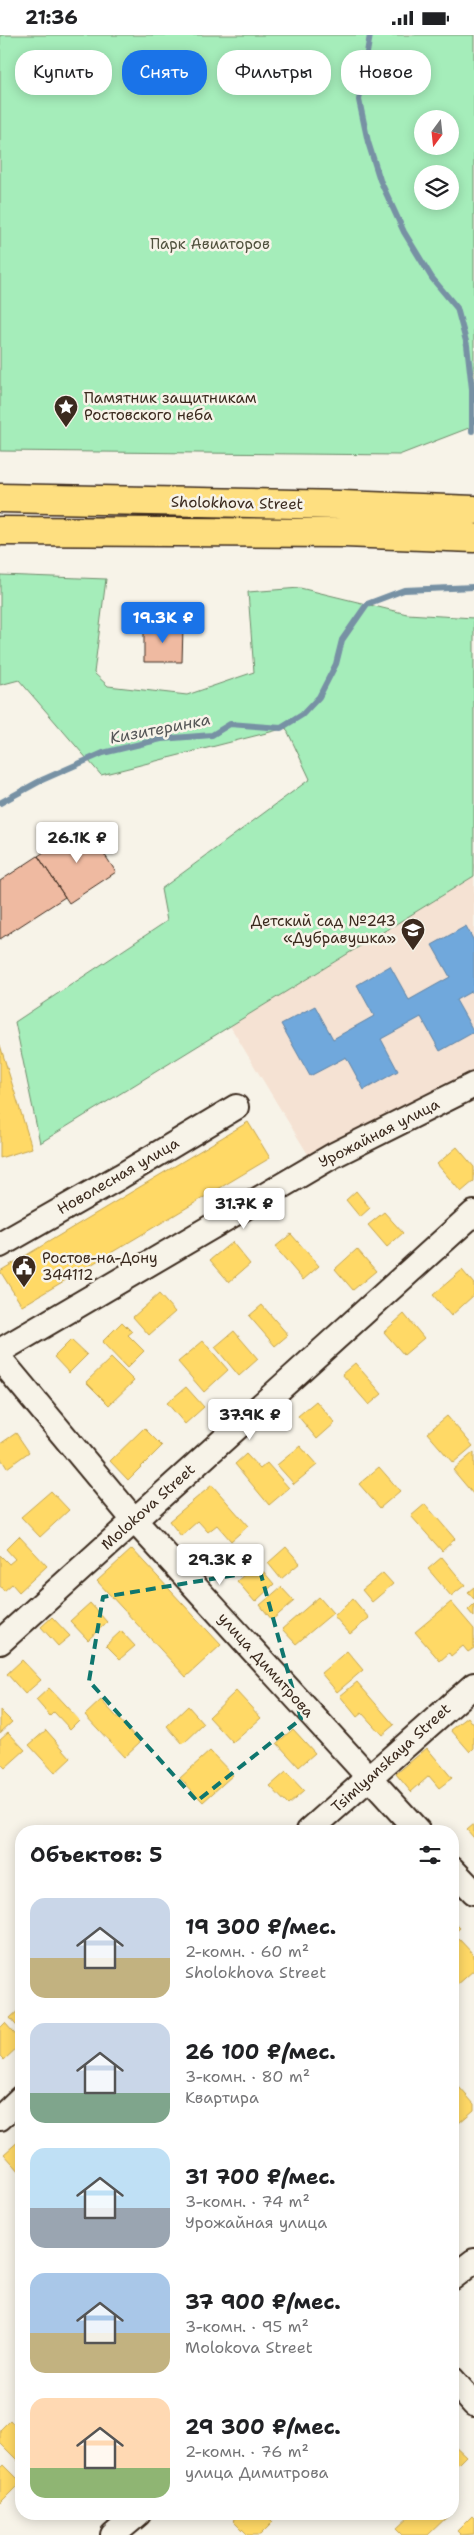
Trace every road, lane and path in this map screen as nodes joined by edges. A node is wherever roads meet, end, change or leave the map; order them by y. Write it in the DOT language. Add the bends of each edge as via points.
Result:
graph roads {
  1 [pos="0,498"];
  2 [pos="474,511"];
  3 [pos="0,531"];
  4 [pos="474,539"];
  5 [pos="474,1085"];
  6 [pos="236,1107"];
  7 [pos="474,1213"];
  8 [pos="0,1245"];
  9 [pos="0,1351"];
  10 [pos="0,1359"];
  11 [pos="134,1520"];
  12 [pos="0,1642"];
  13 [pos="474,1685"];
  14 [pos="368,1777"];
  15 [pos="316,1825"];
  16 [pos="412,1825"];
  17 [pos="459,1876"];
  18 [pos="474,1892"];
  19 [pos="15,2098"];
  20 [pos="0,2119"];
  21 [pos="474,2261"];
  22 [pos="459,2273"];
  23 [pos="459,2387"];
  24 [pos="474,2405"];
  25 [pos="131,2520"];
  26 [pos="113,2535"];
  1 -- 2 [label="main road, Sholokhova Street"];
  3 -- 4 [label="main road, Sholokhova Street" via="344,533"];
  5 -- 9 [label="street, Урожайная улица" via="334,1155"];
  6 -- 8 [label="street, Новолесная улица"];
  7 -- 11 [label="street, Molokova Street"];
  10 -- 11 [label="street, улица Димитрова"];
  11 -- 12 [label="street, Molokova Street"];
  11 -- 14 [label="street, улица Димитрова"];
  13 -- 14 [label="street, Tsimlyanskaya Street"];
  14 -- 15 [label="street, Tsimlyanskaya Street"];
  14 -- 16 [label="street, улица Димитрова"];
  17 -- 18 [label="street"];
  19 -- 20 [label="street"];
  21 -- 22 [label="street"];
  23 -- 24 [label="street"];
  25 -- 26 [label="street"];
}
